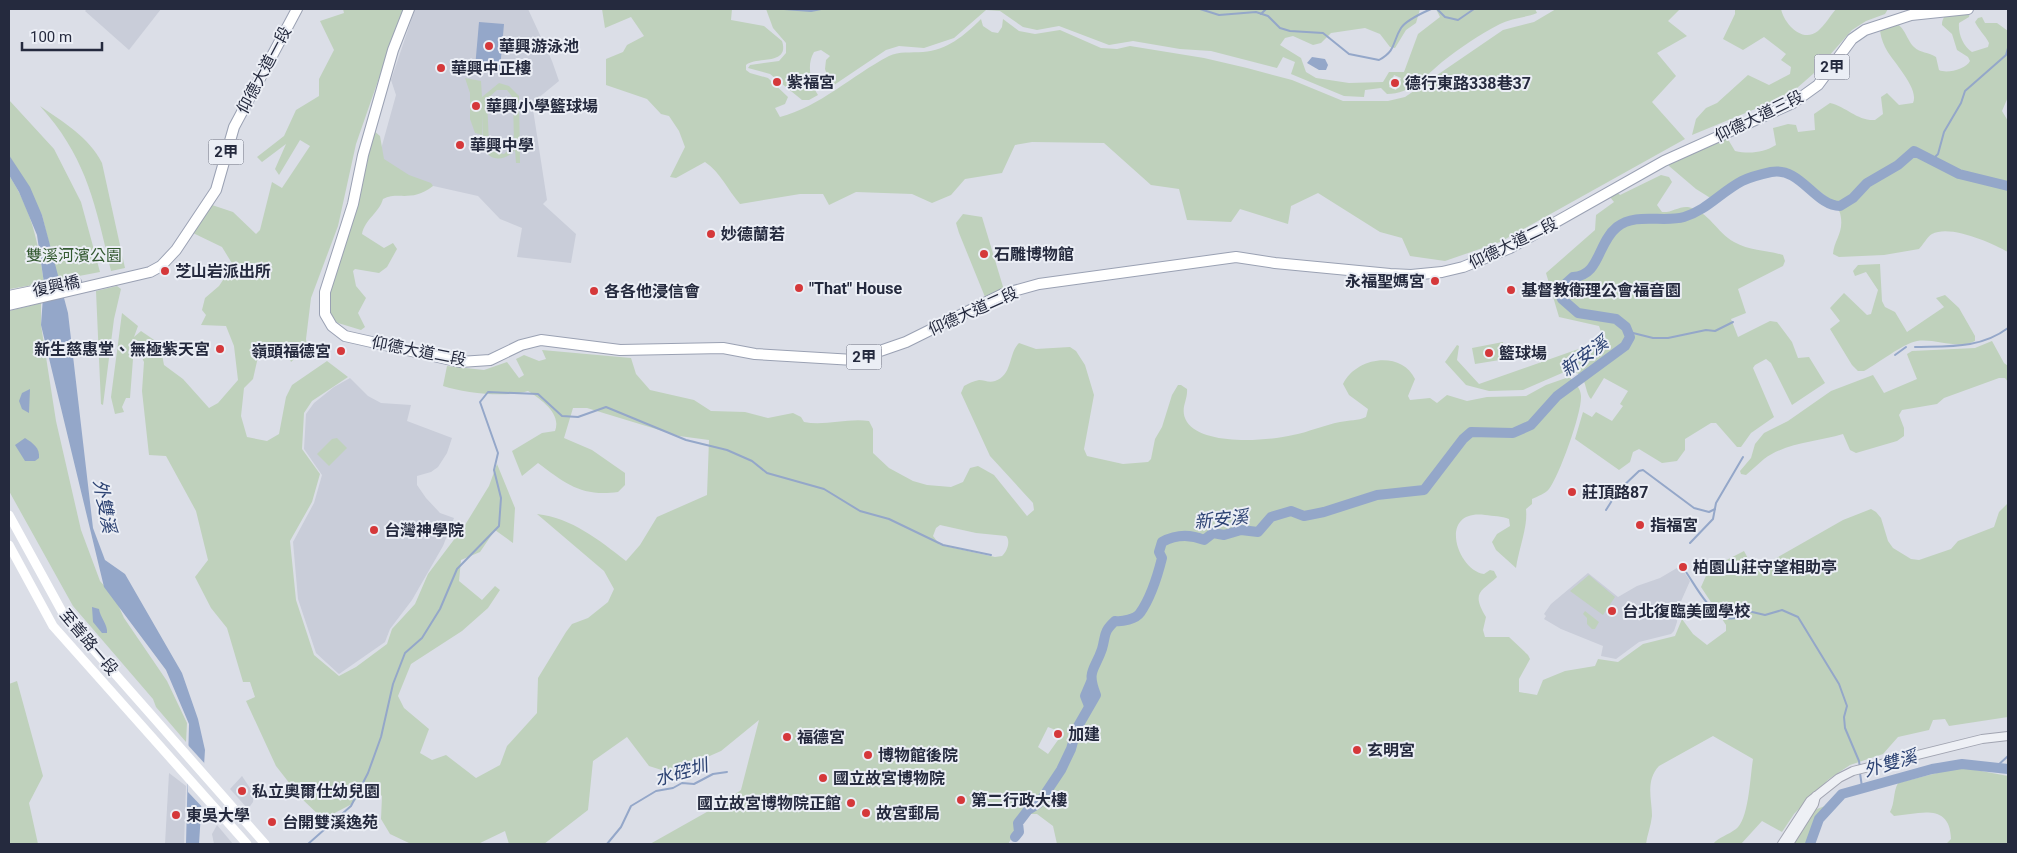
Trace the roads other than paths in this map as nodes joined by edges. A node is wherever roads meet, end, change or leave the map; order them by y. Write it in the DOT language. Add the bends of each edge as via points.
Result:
graph roads {
  1 [pos="298,9"];
  2 [pos="409,9"];
  3 [pos="1968,9"];
  4 [pos="1700,144"];
  5 [pos="101,280"];
  6 [pos="11,300"];
  7 [pos="9,515"];
  8 [pos="9,545"];
  9 [pos="2008,736"];
  10 [pos="1816,796"];
  11 [pos="247,844"];
  12 [pos="265,844"];
  13 [pos="1782,844"];
  14 [pos="1788,844"];
  1 -- 5 [label="main road, 仰德大道一段 / 2甲" via="234,127 216,190 168,259 154,270"];
  2 -- 4 [label="main road, 仰德大道二段 / 2甲" via="363,154 353,204 326,289 325,314 335,329 345,336 460,362 490,360 521,345 541,340 620,350 723,348 755,354 854,360 906,342 1003,294 1039,284 1236,257 1397,275 1442,272 1510,248"];
  3 -- 4 [label="main road, 仰德大道三段 / 2甲" via="1911,15 1865,30 1852,39 1818,85 1793,103"];
  5 -- 6 [label="main road, 復興橋 / 2甲"];
  7 -- 12 [label="main road, 至善路一段" via="62,612"];
  8 -- 11 [label="main road, 至善路一段" via="53,626"];
  9 -- 10 [label="street" via="1870,765 1839,778"];
  10 -- 13 [label="street" via="1810,800"];
  10 -- 14 [label="street"];
}
